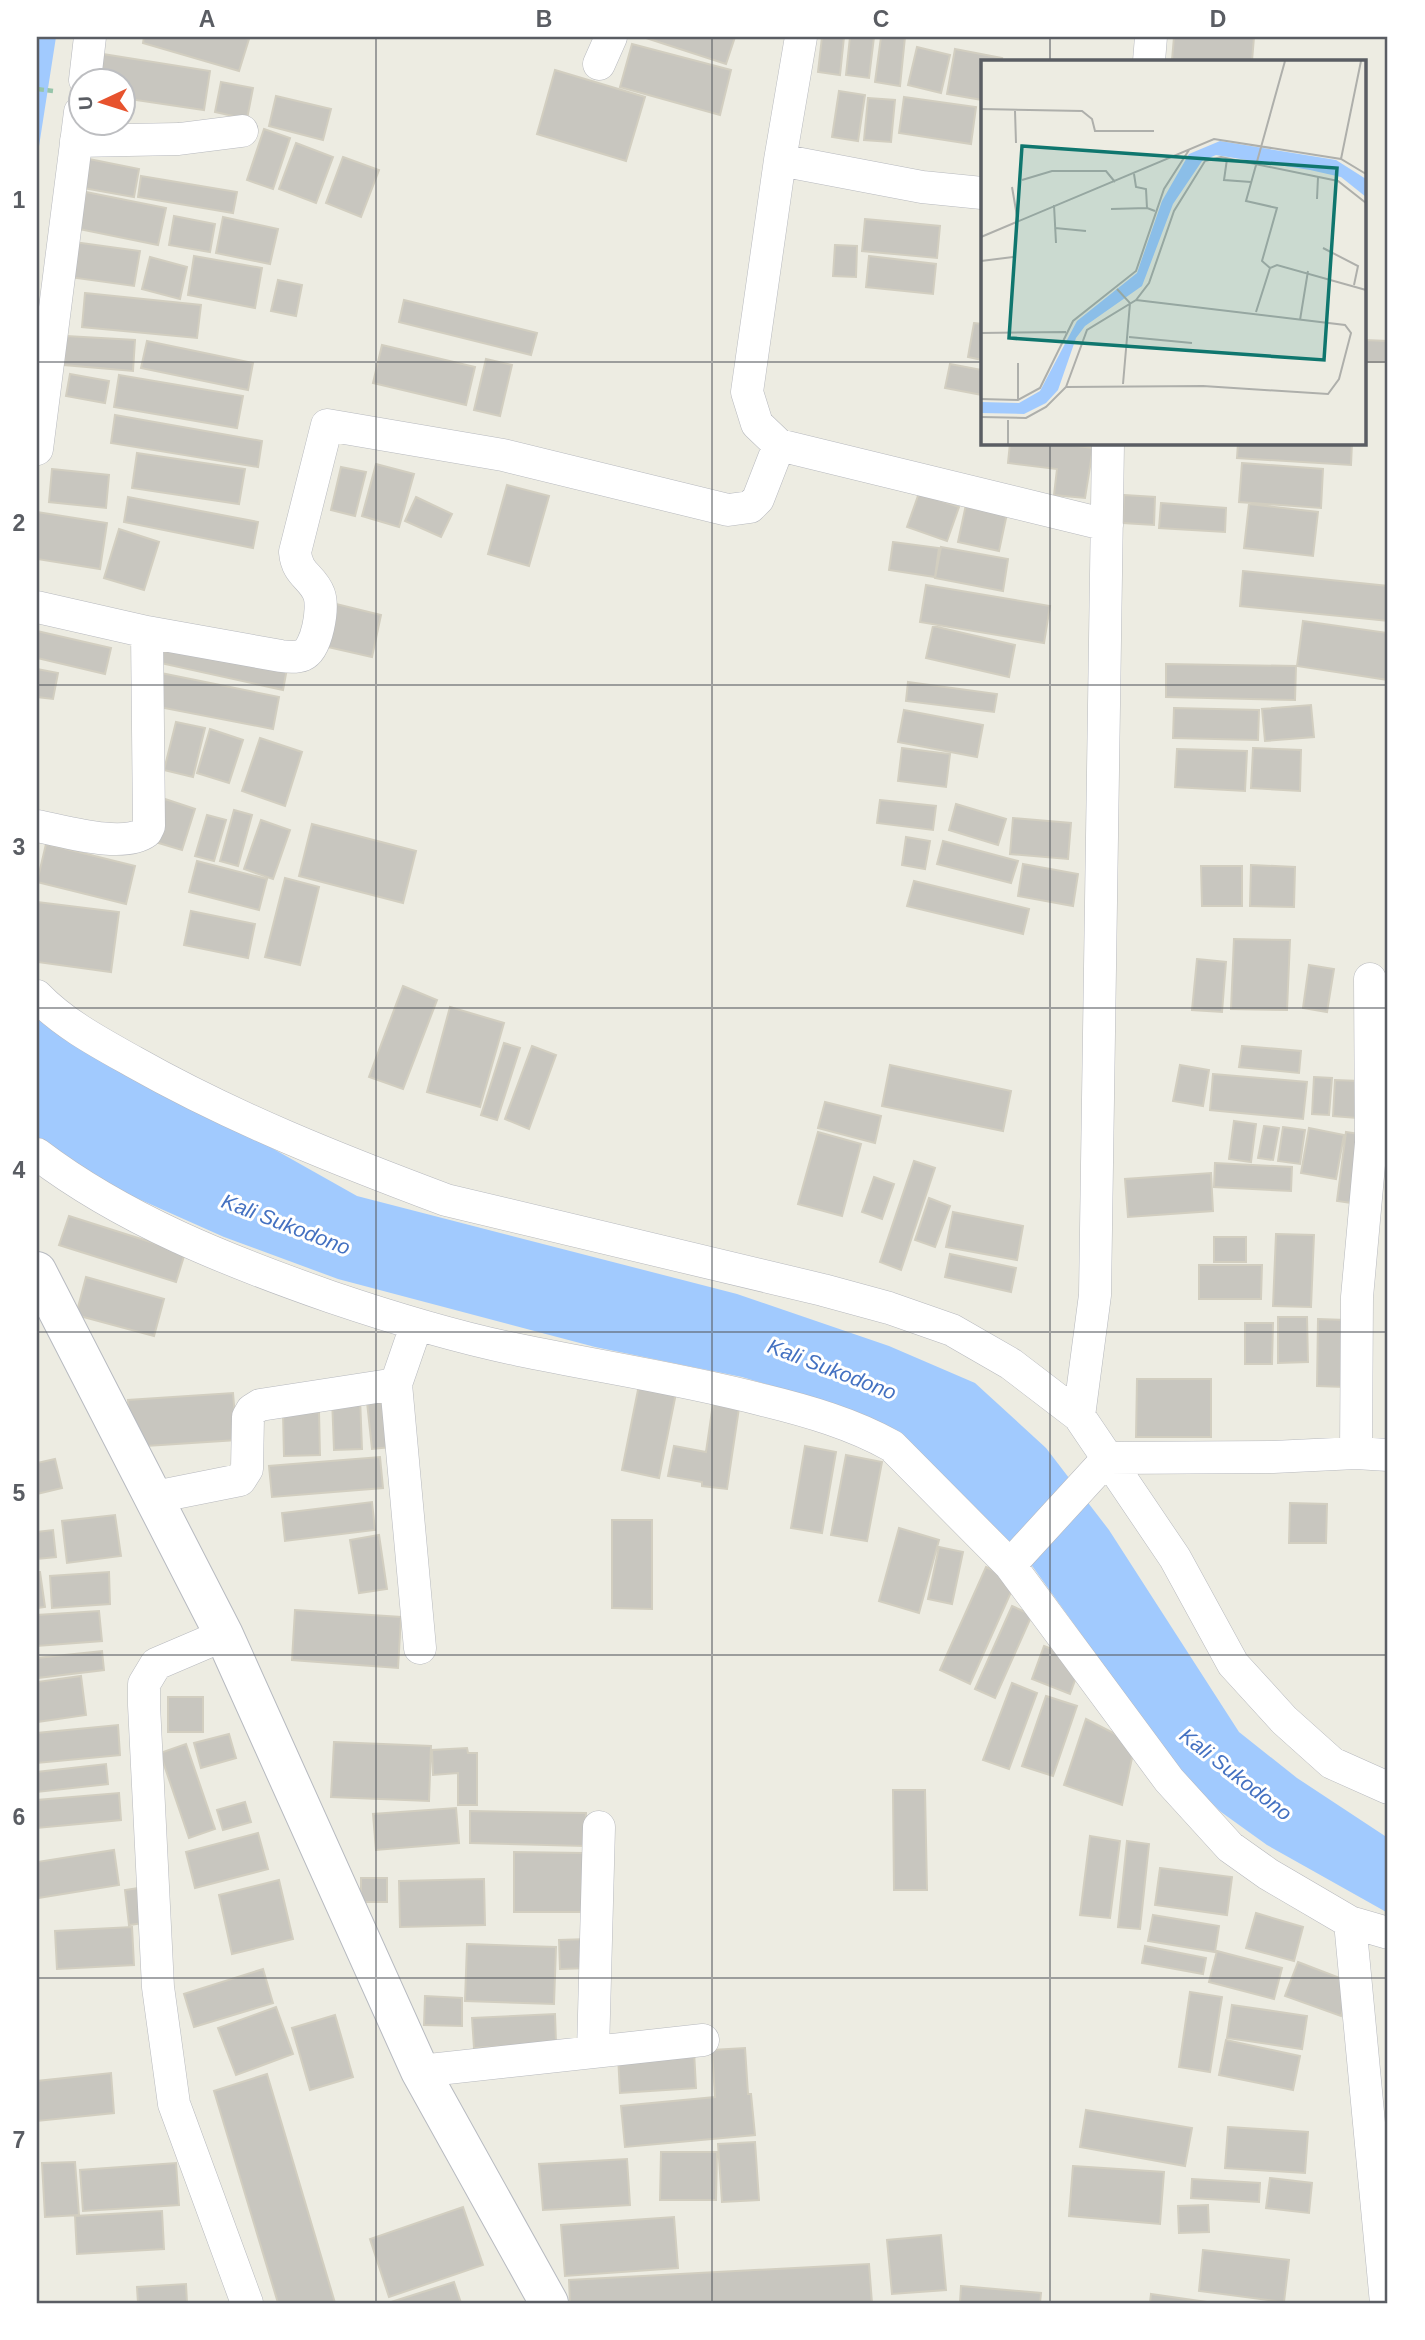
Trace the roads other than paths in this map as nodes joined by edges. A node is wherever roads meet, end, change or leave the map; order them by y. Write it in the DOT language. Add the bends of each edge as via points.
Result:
graph roads {
  1 [pos="90,37"];
  2 [pos="800,37"];
  3 [pos="1150,37"];
  4 [pos="1149,60"];
  5 [pos="87,66"];
  6 [pos="242,131"];
  7 [pos="136,134"];
  8 [pos="77,136"];
  9 [pos="780,160"];
  10 [pos="981,193"];
  11 [pos="1108,444"];
  12 [pos="779,445"];
  13 [pos="37,449"];
  14 [pos="1107,525"];
  15 [pos="37,607"];
  16 [pos="147,632"];
  17 [pos="37,827"];
  18 [pos="1370,979"];
  19 [pos="37,996"];
  20 [pos="37,1154"];
  21 [pos="37,1271"];
  22 [pos="416,1326"];
  23 [pos="396,1384"];
  24 [pos="1079,1416"];
  25 [pos="1356,1453"];
  26 [pos="1388,1455"];
  27 [pos="1108,1458"];
  28 [pos="155,1497"];
  29 [pos="1013,1561"];
  30 [pos="224,1635"];
  31 [pos="420,1648"];
  32 [pos="1388,1788"];
  33 [pos="599,1827"];
  34 [pos="1350,1922"];
  35 [pos="1388,1933"];
  36 [pos="703,2040"];
  37 [pos="593,2052"];
  38 [pos="420,2070"];
  39 [pos="247,2303"];
  40 [pos="549,2303"];
  41 [pos="1387,2303"];
  1 -- 5 [label="street"];
  2 -- 9 [label="street"];
  3 -- 4 [label="street"];
  6 -- 7 [label="street" via="178,139"];
  8 -- 13 [label="street"];
  9 -- 10 [label="street" via="922,187"];
  9 -- 12 [label="street" via="747,392 757,424"];
  11 -- 14 [label="street"];
  12 -- 14 [label="street"];
  12 -- 16 [label="street" via="758,499 750,507 728,510 503,455 327,425 295,552 296,564 321,602 317,634 309,651 293,657"];
  14 -- 24 [label="street" via="1095,1295"];
  15 -- 16 [label="street"];
  16 -- 17 [label="street" via="146,832 137,838 108,839"];
  18 -- 25 [label="street" via="1371,1143 1357,1297"];
  19 -- 24 [label="street" via="96,1041 275,1133 446,1200 889,1308 952,1331 999,1357"];
  20 -- 22 [label="street" via="84,1187 156,1226 251,1269"];
  21 -- 28 [label="main road"];
  22 -- 23 [label="street"];
  22 -- 29 [label="street" via="706,1385 800,1409 869,1433 907,1459"];
  23 -- 28 [label="street" via="260,1405 248,1417 247,1469 240,1480"];
  23 -- 31 [label="street"];
  24 -- 27 [label="street"];
  25 -- 26 [label="street"];
  25 -- 27 [label="street"];
  27 -- 29 [label="street"];
  27 -- 32 [label="street" via="1175,1558 1233,1664 1284,1720 1332,1763"];
  28 -- 30 [label="main road"];
  29 -- 34 [label="street" via="1169,1780 1230,1847"];
  30 -- 38 [label="main road"];
  30 -- 39 [label="street" via="156,1664 144,1684 144,1705 158,1987 174,2104"];
  33 -- 37 [label="street"];
  34 -- 35 [label="street"];
  34 -- 41 [label="street"];
  36 -- 37 [label="street"];
  37 -- 38 [label="street"];
  38 -- 40 [label="main road"];
}
